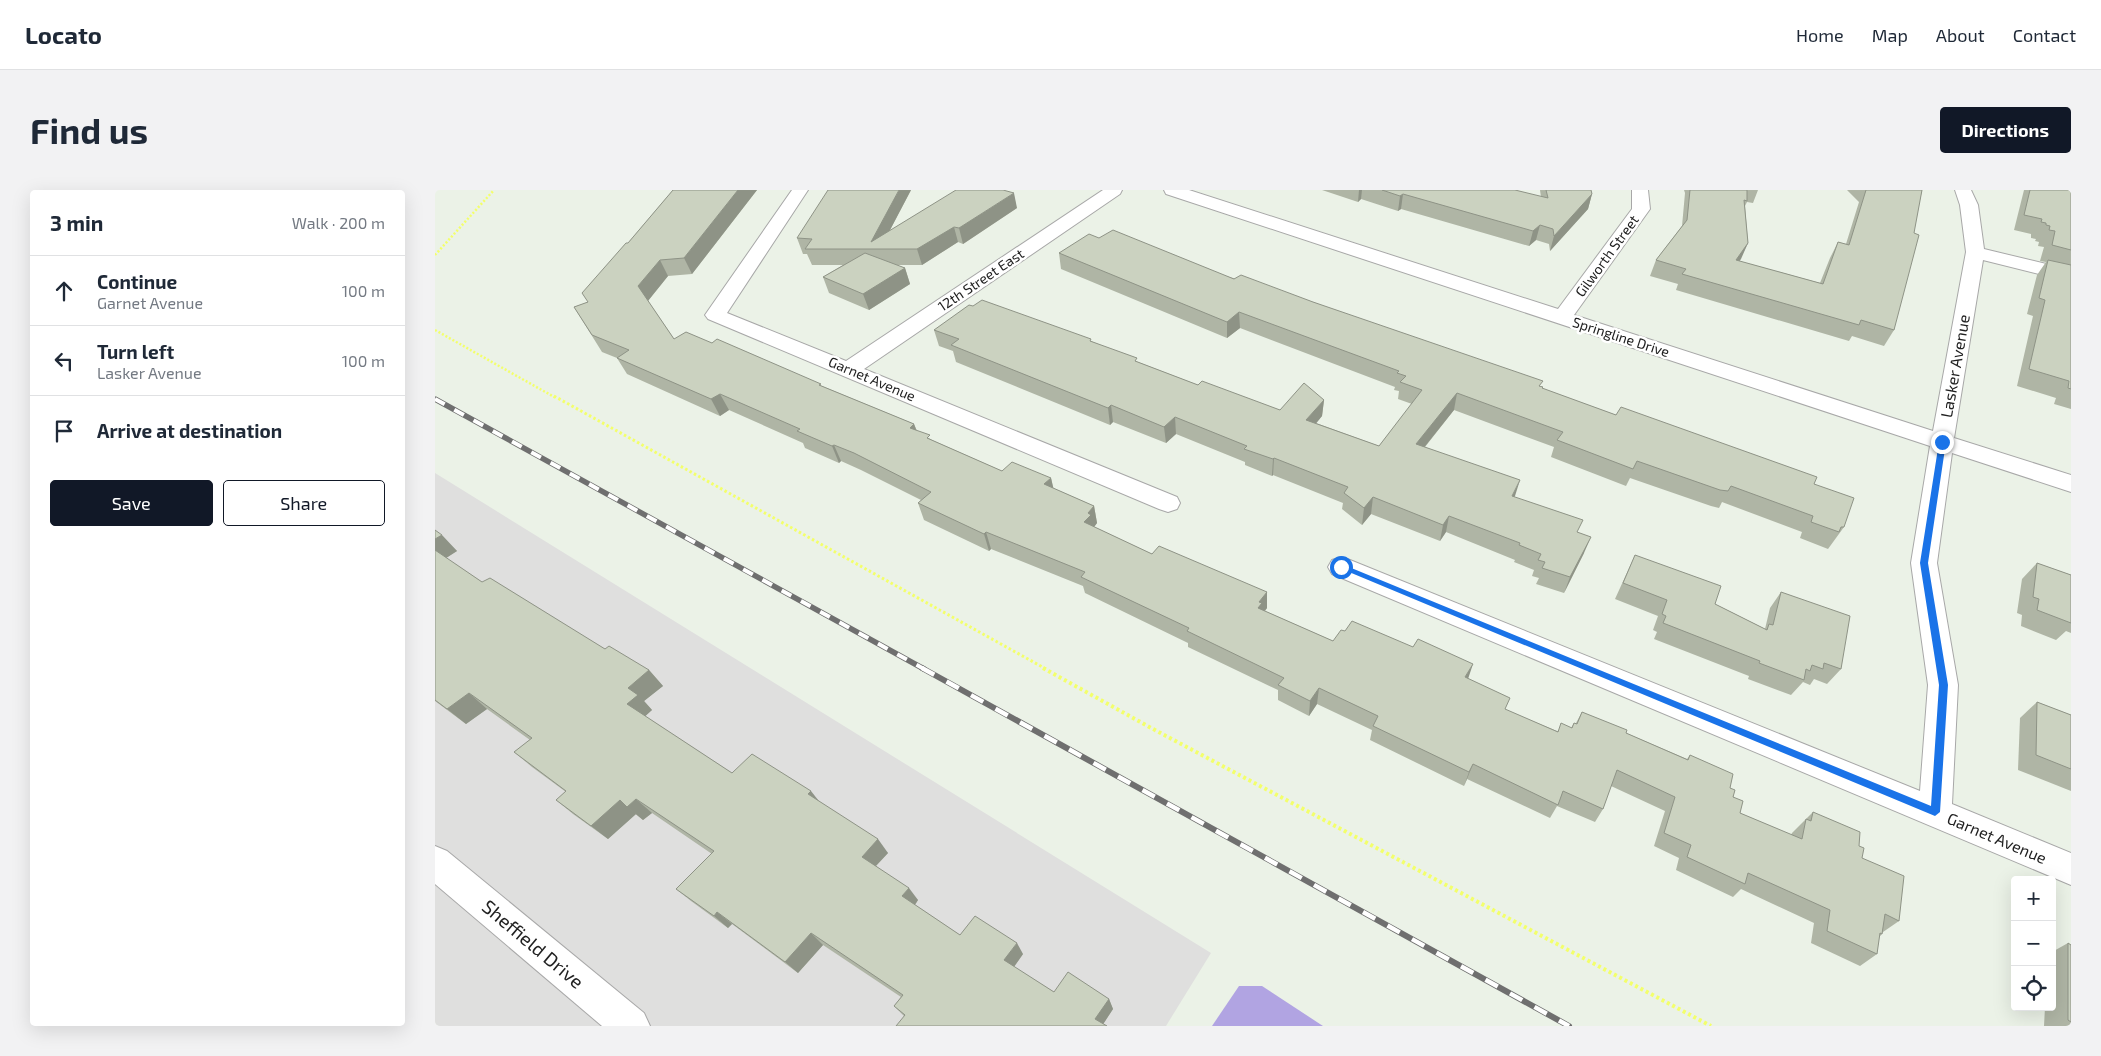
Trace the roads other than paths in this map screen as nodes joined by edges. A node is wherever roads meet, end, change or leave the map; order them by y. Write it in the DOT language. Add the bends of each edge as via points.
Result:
graph roads {
  1 [pos="800,190"];
  2 [pos="1113,190"];
  3 [pos="1172,190"];
  4 [pos="1640,190"];
  5 [pos="1963,190"];
  6 [pos="1975,252"];
  7 [pos="2071,276"];
  8 [pos="1562,318"];
  9 [pos="849,369"];
  10 [pos="1942,442"];
  11 [pos="2071,484"];
  12 [pos="1168,503"];
  13 [pos="1341,567"];
  14 [pos="1935,812"];
  15 [pos="435,862"];
  16 [pos="2071,869"];
  17 [pos="631,1026"];
  1 -- 9 [label="street, Garnet Avenue" via="715,315"];
  2 -- 9 [label="street, 12th Street East"];
  3 -- 8 [label="street, Springline Drive"];
  4 -- 8 [label="street, Gilworth Street" via="1641,209"];
  5 -- 6 [label="street, Lasker Avenue" via="1969,205"];
  6 -- 7 [label="street"];
  6 -- 10 [label="street, Lasker Avenue"];
  8 -- 10 [label="street, Springline Drive"];
  9 -- 12 [label="street, Garnet Avenue"];
  10 -- 11 [label="street, Springline Drive"];
  10 -- 14 [label="street, Lasker Avenue" via="1924,563 1943,685"];
  13 -- 14 [label="street, Garnet Avenue"];
  14 -- 16 [label="street, Garnet Avenue"];
  15 -- 17 [label="street, Sheffield Drive"];
}
